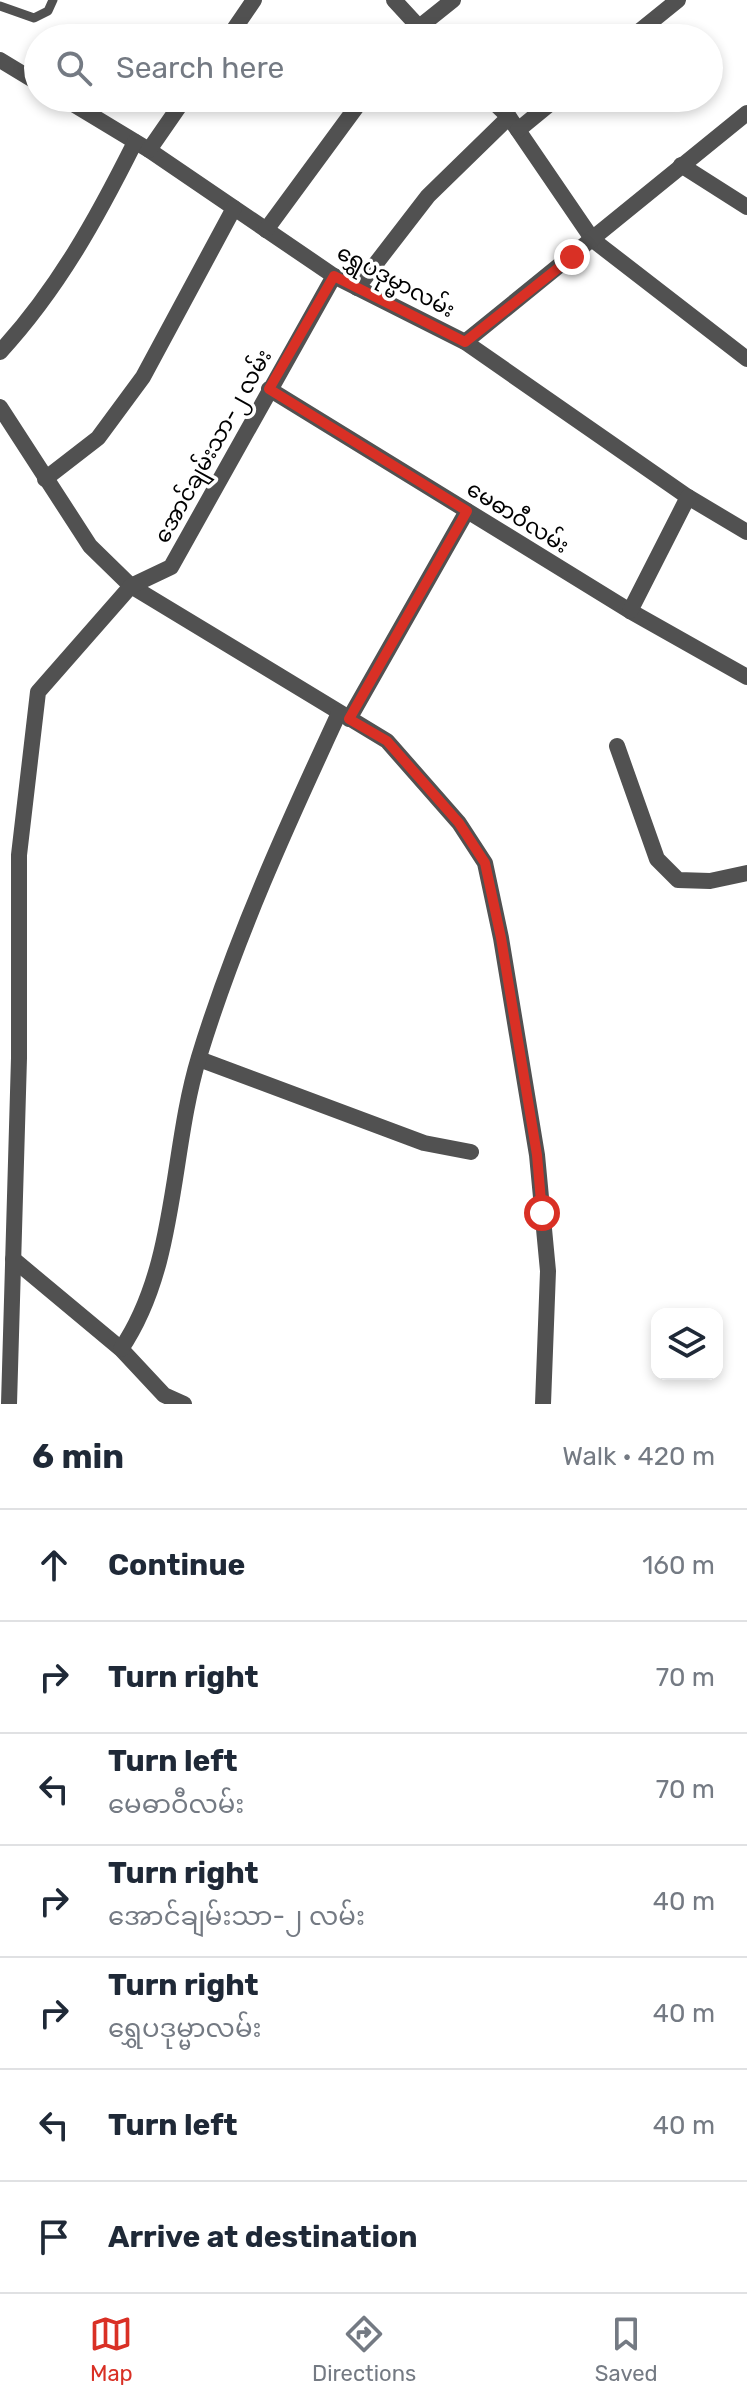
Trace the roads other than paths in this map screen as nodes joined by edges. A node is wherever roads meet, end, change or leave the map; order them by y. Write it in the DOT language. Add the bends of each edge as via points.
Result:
graph roads {
  1 [pos="53,0"];
  2 [pos="254,0"];
  3 [pos="394,0"];
  4 [pos="453,0"];
  5 [pos="678,0"];
  6 [pos="0,6"];
  7 [pos="238,24"];
  8 [pos="416,24"];
  9 [pos="432,24"];
  10 [pos="648,24"];
  11 [pos="0,60"];
  12 [pos="24,75"];
  13 [pos="86,112"];
  14 [pos="172,112"];
  15 [pos="353,112"];
  16 [pos="502,112"];
  17 [pos="533,112"];
  18 [pos="747,113"];
  19 [pos="513,124"];
  20 [pos="142,146"];
  21 [pos="681,165"];
  22 [pos="747,207"];
  23 [pos="234,208"];
  24 [pos="266,230"];
  25 [pos="593,240"];
  26 [pos="334,276"];
  27 [pos="357,288"];
  28 [pos="465,342"];
  29 [pos="0,352"];
  30 [pos="747,359"];
  31 [pos="269,389"];
  32 [pos="0,407"];
  33 [pos="45,479"];
  34 [pos="688,497"];
  35 [pos="467,511"];
  36 [pos="747,532"];
  37 [pos="131,586"];
  38 [pos="630,611"];
  39 [pos="747,677"];
  40 [pos="344,716"];
  41 [pos="617,746"];
  42 [pos="747,873"];
  43 [pos="199,1059"];
  44 [pos="471,1152"];
  45 [pos="13,1259"];
  46 [pos="121,1349"];
  47 [pos="9,1404"];
  48 [pos="184,1404"];
  49 [pos="543,1404"];
  1 -- 6 [label="lane" via="48,11 34,18"];
  2 -- 7 [label="street"];
  3 -- 8 [label="street"];
  4 -- 9 [label="street"];
  5 -- 10 [label="street"];
  11 -- 12 [label="street"];
  13 -- 20 [label="street, ရွှေပဒုမ္မာလမ်း"];
  14 -- 20 [label="street"];
  15 -- 24 [label="street"];
  16 -- 19 [label="street"];
  17 -- 19 [label="street"];
  18 -- 21 [label="street"];
  19 -- 25 [label="street"];
  19 -- 27 [label="street" via="428,196"];
  20 -- 23 [label="street, ရွှေပဒုမ္မာလမ်း"];
  20 -- 29 [label="street" via="49,296"];
  21 -- 22 [label="street"];
  21 -- 25 [label="street"];
  23 -- 24 [label="street, ရွှေပဒုမ္မာလမ်း"];
  23 -- 33 [label="street" via="143,377 98,438"];
  24 -- 26 [label="street, ရွှေပဒုမ္မာလမ်း"];
  25 -- 28 [label="street"];
  25 -- 30 [label="street"];
  26 -- 27 [label="street, ရွှေပဒုမ္မာလမ်း"];
  26 -- 31 [label="street, အောင်ချမ်းသာ-၂ လမ်း"];
  27 -- 28 [label="street, ရွှေပဒုမ္မာလမ်း"];
  28 -- 34 [label="street, ရွှေပဒုမ္မာလမ်း"];
  31 -- 35 [label="street, မေဓာဝီလမ်း"];
  31 -- 37 [label="street, အောင်ချမ်းသာ-၂ လမ်း" via="171,567"];
  32 -- 33 [label="street"];
  33 -- 37 [label="street" via="90,546"];
  34 -- 36 [label="street, ရွှေပဒုမ္မာလမ်း"];
  34 -- 38 [label="street"];
  35 -- 38 [label="street, မေဓာဝီလမ်း"];
  35 -- 40 [label="street"];
  37 -- 40 [label="street"];
  37 -- 45 [label="street, အောင်ချမ်းသာ-၂ လမ်း" via="38,692 19,855"];
  38 -- 39 [label="street, မေဓာဝီလမ်း"];
  40 -- 43 [label="street" via="273,854"];
  40 -- 49 [label="street" via="387,741 459,823 485,863 537,1155 548,1271"];
  41 -- 42 [label="street" via="657,859 667,870 678,880 710,881"];
  43 -- 44 [label="street" via="424,1143"];
  43 -- 46 [label="street" via="158,1262 140,1321"];
  45 -- 46 [label="street"];
  45 -- 47 [label="street, အောင်ချမ်းသာ-၂ လမ်း"];
  46 -- 48 [label="street" via="164,1395"];
}
